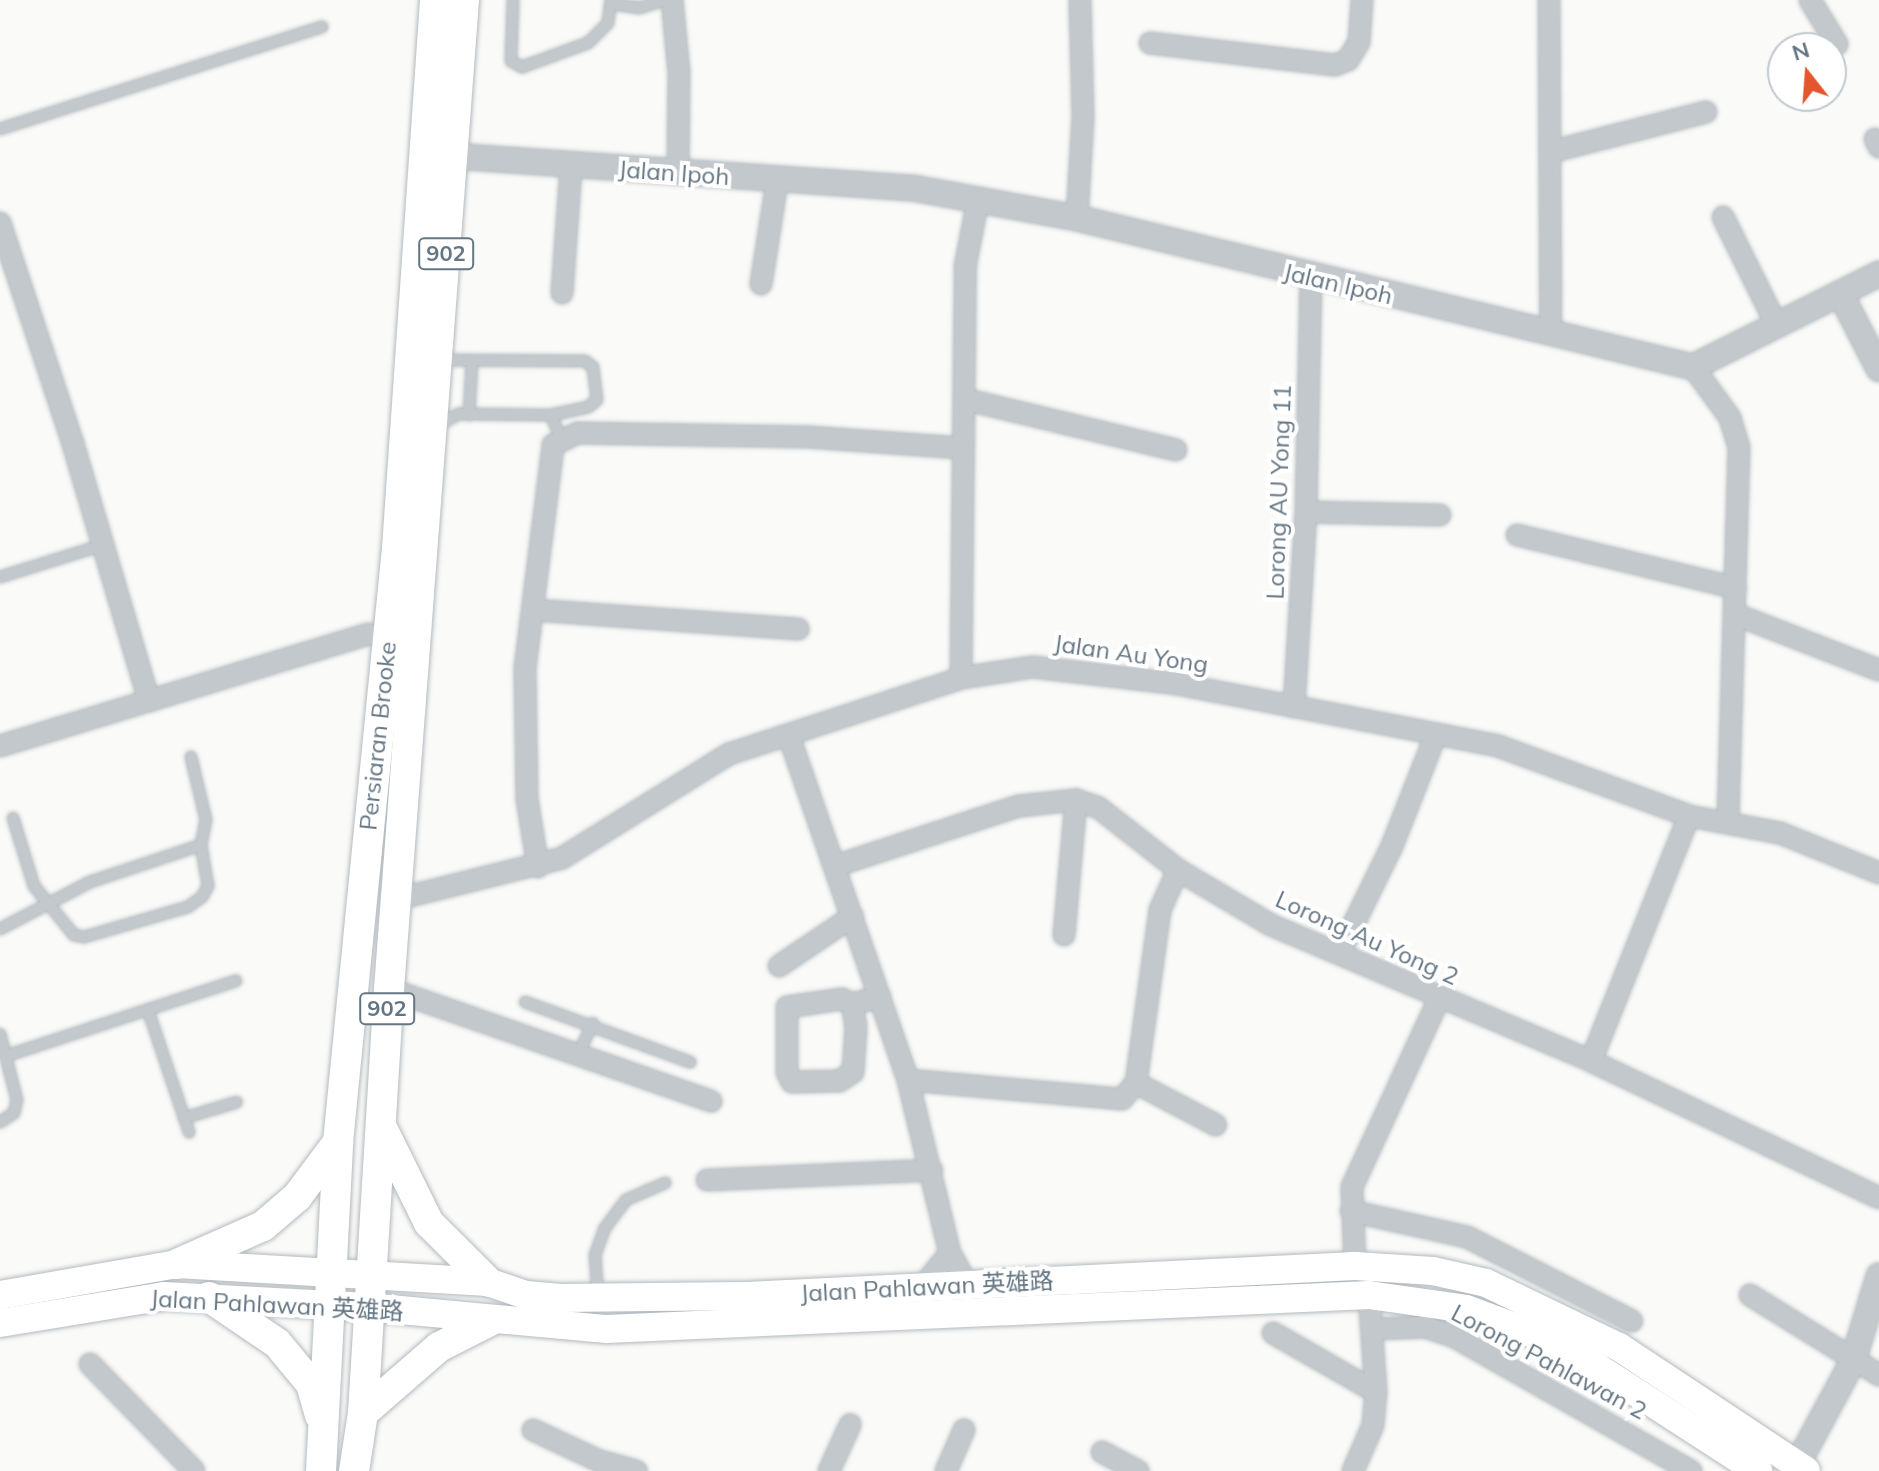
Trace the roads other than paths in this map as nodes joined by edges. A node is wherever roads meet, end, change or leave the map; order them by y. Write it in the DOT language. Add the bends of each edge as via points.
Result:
graph roads {
  1 [pos="435,0"];
  2 [pos="464,0"];
  3 [pos="513,0"];
  4 [pos="669,0"];
  5 [pos="1080,0"];
  6 [pos="1362,0"];
  7 [pos="1549,0"];
  8 [pos="1810,0"];
  9 [pos="612,2"];
  10 [pos="322,27"];
  11 [pos="1830,32"];
  12 [pos="1150,43"];
  13 [pos="1706,112"];
  14 [pos="0,129"];
  15 [pos="1550,152"];
  16 [pos="453,156"];
  17 [pos="571,166"];
  18 [pos="678,173"];
  19 [pos="777,182"];
  20 [pos="978,200"];
  21 [pos="1723,217"];
  22 [pos="1077,218"];
  23 [pos="0,223"];
  24 [pos="1879,274"];
  25 [pos="1311,279"];
  26 [pos="761,284"];
  27 [pos="562,293"];
  28 [pos="1841,295"];
  29 [pos="1777,326"];
  30 [pos="1551,333"];
  31 [pos="438,360"];
  32 [pos="472,361"];
  33 [pos="1693,367"];
  34 [pos="1879,369"];
  35 [pos="964,399"];
  36 [pos="469,415"];
  37 [pos="551,415"];
  38 [pos="430,430"];
  39 [pos="561,438"];
  40 [pos="962,448"];
  41 [pos="1176,450"];
  42 [pos="412,506"];
  43 [pos="1306,512"];
  44 [pos="1440,515"];
  45 [pos="1517,535"];
  46 [pos="103,545"];
  47 [pos="410,547"];
  48 [pos="0,577"];
  49 [pos="1736,588"];
  50 [pos="533,610"];
  51 [pos="1737,615"];
  52 [pos="798,629"];
  53 [pos="368,634"];
  54 [pos="1879,670"];
  55 [pos="961,678"];
  56 [pos="149,701"];
  57 [pos="1294,707"];
  58 [pos="789,736"];
  59 [pos="1435,737"];
  60 [pos="0,746"];
  61 [pos="191,757"];
  62 [pos="1076,800"];
  63 [pos="1689,816"];
  64 [pos="13,818"];
  65 [pos="1728,822"];
  66 [pos="201,845"];
  67 [pos="838,865"];
  68 [pos="538,867"];
  69 [pos="1178,870"];
  70 [pos="1879,873"];
  71 [pos="398,899"];
  72 [pos="46,905"];
  73 [pos="853,916"];
  74 [pos="0,929"];
  75 [pos="1064,935"];
  76 [pos="1340,952"];
  77 [pos="779,966"];
  78 [pos="236,981"];
  79 [pos="389,989"];
  80 [pos="880,997"];
  81 [pos="1439,999"];
  82 [pos="525,1002"];
  83 [pos="852,1004"];
  84 [pos="148,1010"];
  85 [pos="593,1023"];
  86 [pos="0,1034"];
  87 [pos="579,1052"];
  88 [pos="6,1056"];
  89 [pos="1591,1061"];
  90 [pos="690,1062"];
  91 [pos="908,1080"];
  92 [pos="1136,1083"];
  93 [pos="711,1101"];
  94 [pos="237,1102"];
  95 [pos="184,1118"];
  96 [pos="0,1122"];
  97 [pos="380,1122"];
  98 [pos="1216,1125"];
  99 [pos="189,1132"];
  100 [pos="338,1142"];
  101 [pos="932,1170"];
  102 [pos="707,1180"];
  103 [pos="665,1183"];
  104 [pos="1879,1198"];
  105 [pos="1351,1211"];
  106 [pos="950,1253"];
  107 [pos="177,1264"];
  108 [pos="1355,1266"];
  109 [pos="331,1271"];
  110 [pos="368,1274"];
  111 [pos="1879,1276"];
  112 [pos="488,1282"];
  113 [pos="968,1285"];
  114 [pos="921,1288"];
  115 [pos="0,1295"];
  116 [pos="1369,1295"];
  117 [pos="1750,1295"];
  118 [pos="209,1297"];
  119 [pos="598,1298"];
  120 [pos="331,1304"];
  121 [pos="368,1307"];
  122 [pos="490,1321"];
  123 [pos="1632,1321"];
  124 [pos="0,1323"];
  125 [pos="1375,1329"];
  126 [pos="1273,1333"];
  127 [pos="1853,1361"];
  128 [pos="90,1364"];
  129 [pos="1879,1375"];
  130 [pos="1376,1392"];
  131 [pos="363,1413"];
  132 [pos="850,1425"];
  133 [pos="324,1428"];
  134 [pos="533,1430"];
  135 [pos="964,1430"];
  136 [pos="1102,1452"];
  137 [pos="1802,1468"];
  138 [pos="194,1471"];
  139 [pos="321,1471"];
  140 [pos="354,1471"];
  141 [pos="636,1471"];
  142 [pos="829,1471"];
  143 [pos="946,1471"];
  144 [pos="1138,1471"];
  145 [pos="1353,1471"];
  146 [pos="1691,1471"];
  147 [pos="1758,1471"];
  1 -- 42 [label="main road, Persiaran Brooke / 902"];
  2 -- 16 [label="main road, Persiaran Brooke / 902"];
  3 -- 9 [label="lane" via="511,61 522,67 588,43 608,23"];
  4 -- 9 [label="lane" via="639,8"];
  4 -- 18 [label="street" via="679,73"];
  5 -- 22 [label="street" via="1083,116"];
  6 -- 12 [label="street" via="1359,42 1348,60 1335,65"];
  7 -- 15 [label="street"];
  8 -- 11 [label="street"];
  10 -- 14 [label="lane"];
  13 -- 15 [label="street"];
  15 -- 30 [label="street"];
  16 -- 17 [label="street, Jalan Ipoh"];
  16 -- 31 [label="main road, Persiaran Brooke / 902"];
  17 -- 18 [label="street, Jalan Ipoh"];
  17 -- 27 [label="street"];
  18 -- 19 [label="street, Jalan Ipoh"];
  19 -- 20 [label="street, Jalan Ipoh" via="913,188"];
  19 -- 26 [label="street"];
  20 -- 22 [label="street, Jalan Ipoh"];
  20 -- 35 [label="street" via="965,267"];
  21 -- 29 [label="street"];
  22 -- 25 [label="street, Jalan Ipoh"];
  23 -- 46 [label="street"];
  24 -- 28 [label="street"];
  25 -- 30 [label="street, Jalan Ipoh"];
  25 -- 43 [label="street, Lorong AU Yong 11"];
  28 -- 29 [label="street"];
  28 -- 34 [label="street"];
  29 -- 33 [label="street"];
  30 -- 33 [label="street, Jalan Ipoh"];
  31 -- 32 [label="lane"];
  31 -- 38 [label="main road, Persiaran Brooke / 902"];
  32 -- 36 [label="lane"];
  32 -- 37 [label="lane" via="590,363 595,403"];
  33 -- 49 [label="street" via="1730,418 1739,448"];
  35 -- 40 [label="street"];
  35 -- 41 [label="street"];
  36 -- 37 [label="lane"];
  36 -- 38 [label="lane" via="459,414"];
  37 -- 39 [label="lane"];
  38 -- 42 [label="main road, Persiaran Brooke / 902"];
  39 -- 40 [label="street" via="578,433 809,437"];
  39 -- 50 [label="street" via="549,453"];
  40 -- 55 [label="street"];
  42 -- 47 [label="main road, Persiaran Brooke / 902"];
  43 -- 44 [label="street"];
  43 -- 57 [label="street, Lorong AU Yong 11"];
  45 -- 49 [label="street"];
  46 -- 48 [label="lane"];
  46 -- 56 [label="street"];
  47 -- 71 [label="main road, Persiaran Brooke / 902"];
  47 -- 100 [label="main road, Persiaran Brooke / 902"];
  49 -- 51 [label="street"];
  50 -- 52 [label="street"];
  50 -- 68 [label="street" via="525,668 527,799"];
  51 -- 54 [label="street"];
  51 -- 65 [label="street"];
  53 -- 56 [label="street"];
  55 -- 57 [label="street, Jalan Au Yong" via="1033,667 1071,668"];
  55 -- 58 [label="street, Jalan Au Yong"];
  56 -- 60 [label="street"];
  57 -- 59 [label="street, Jalan Au Yong"];
  58 -- 67 [label="street"];
  58 -- 68 [label="street, Jalan Au Yong" via="729,754 574,851"];
  59 -- 63 [label="street, Jalan Au Yong" via="1498,746"];
  59 -- 76 [label="street" via="1392,846"];
  61 -- 66 [label="lane" via="206,820"];
  62 -- 67 [label="street" via="1019,806"];
  62 -- 69 [label="street, Lorong Au Yong 2" via="1099,808"];
  62 -- 75 [label="street"];
  63 -- 65 [label="street, Jalan Au Yong"];
  63 -- 89 [label="street"];
  64 -- 72 [label="lane" via="34,886"];
  65 -- 70 [label="street, Jalan Au Yong" via="1780,833"];
  66 -- 72 [label="lane" via="90,882"];
  66 -- 72 [label="lane" via="208,886 188,907 84,937 74,935"];
  67 -- 73 [label="street"];
  68 -- 71 [label="street, Jalan Au Yong"];
  69 -- 76 [label="street, Lorong Au Yong 2" via="1271,925"];
  69 -- 92 [label="street" via="1160,910"];
  71 -- 79 [label="main road, Persiaran Brooke / 902"];
  72 -- 74 [label="lane"];
  73 -- 77 [label="street"];
  73 -- 80 [label="street"];
  76 -- 81 [label="street, Lorong Au Yong 2"];
  78 -- 84 [label="lane"];
  79 -- 87 [label="street"];
  79 -- 97 [label="main road, Persiaran Brooke / 902"];
  80 -- 83 [label="street"];
  80 -- 91 [label="street"];
  81 -- 89 [label="street, Lorong Au Yong 2"];
  81 -- 105 [label="street" via="1372,1136 1352,1187"];
  82 -- 85 [label="lane"];
  83 -- 83 [label="street" via="853,1072 839,1081 792,1082 787,1072 787,1007 842,999"];
  84 -- 88 [label="lane"];
  84 -- 95 [label="lane"];
  85 -- 87 [label="lane"];
  85 -- 90 [label="lane"];
  86 -- 88 [label="lane"];
  87 -- 93 [label="street"];
  88 -- 96 [label="lane" via="17,1100 14,1113"];
  89 -- 104 [label="street, Lorong Au Yong 2"];
  91 -- 92 [label="street" via="1115,1101"];
  91 -- 101 [label="street"];
  92 -- 98 [label="street"];
  94 -- 95 [label="lane"];
  95 -- 99 [label="lane"];
  97 -- 110 [label="main road, Persiaran Brooke / 902"];
  97 -- 112 [label="main road" via="406,1185 429,1223"];
  100 -- 107 [label="main road" via="297,1197 263,1226"];
  100 -- 109 [label="main road, Persiaran Brooke / 902"];
  101 -- 102 [label="street"];
  101 -- 106 [label="street"];
  103 -- 119 [label="lane" via="626,1200 605,1228 595,1255"];
  105 -- 108 [label="street"];
  105 -- 123 [label="street" via="1467,1237"];
  106 -- 113 [label="street"];
  106 -- 114 [label="street"];
  107 -- 109 [label="main road, Jalan Pahlawan 英雄路"];
  107 -- 115 [label="main road, Jalan Pahlawan 英雄路"];
  108 -- 113 [label="main road, Jalan Pahlawan 英雄路"];
  108 -- 137 [label="main road, Jalan Pahlawan 英雄路" via="1433,1271 1486,1283 1526,1301 1619,1347"];
  109 -- 110 [label="main road, Jalan Pahlawan 英雄路"];
  109 -- 120 [label="main road, Persiaran Brooke / 902"];
  110 -- 112 [label="main road, Jalan Pahlawan 英雄路"];
  110 -- 121 [label="main road, Persiaran Brooke / 902"];
  111 -- 127 [label="street"];
  112 -- 119 [label="main road, Jalan Pahlawan 英雄路" via="526,1295"];
  113 -- 114 [label="main road, Jalan Pahlawan 英雄路"];
  114 -- 119 [label="main road, Jalan Pahlawan 英雄路"];
  116 -- 122 [label="main road, Jalan Pahlawan 英雄路" via="622,1329"];
  116 -- 125 [label="street"];
  116 -- 147 [label="main road, Jalan Pahlawan 英雄路" via="1466,1309 1539,1336 1601,1368"];
  117 -- 127 [label="street"];
  118 -- 120 [label="main road, Jalan Pahlawan 英雄路"];
  118 -- 124 [label="main road, Jalan Pahlawan 英雄路" via="164,1296"];
  118 -- 133 [label="main road" via="252,1322 298,1365 311,1384"];
  120 -- 121 [label="main road, Jalan Pahlawan 英雄路"];
  120 -- 133 [label="main road, Persiaran Brooke / 902"];
  121 -- 122 [label="main road, Jalan Pahlawan 英雄路"];
  121 -- 131 [label="main road, Persiaran Brooke / 902"];
  122 -- 131 [label="main road" via="439,1347"];
  125 -- 130 [label="street"];
  125 -- 146 [label="street, Lorong Pahlawan 2" via="1425,1327 1453,1336"];
  126 -- 130 [label="street"];
  127 -- 129 [label="street"];
  127 -- 137 [label="street"];
  128 -- 138 [label="street" via="184,1454"];
  130 -- 145 [label="street" via="1373,1425"];
  131 -- 140 [label="main road, Persiaran Brooke / 902"];
  132 -- 142 [label="street"];
  133 -- 139 [label="main road, Persiaran Brooke / 902"];
  134 -- 141 [label="street" via="597,1460"];
  135 -- 143 [label="street"];
  136 -- 144 [label="street"];
}
